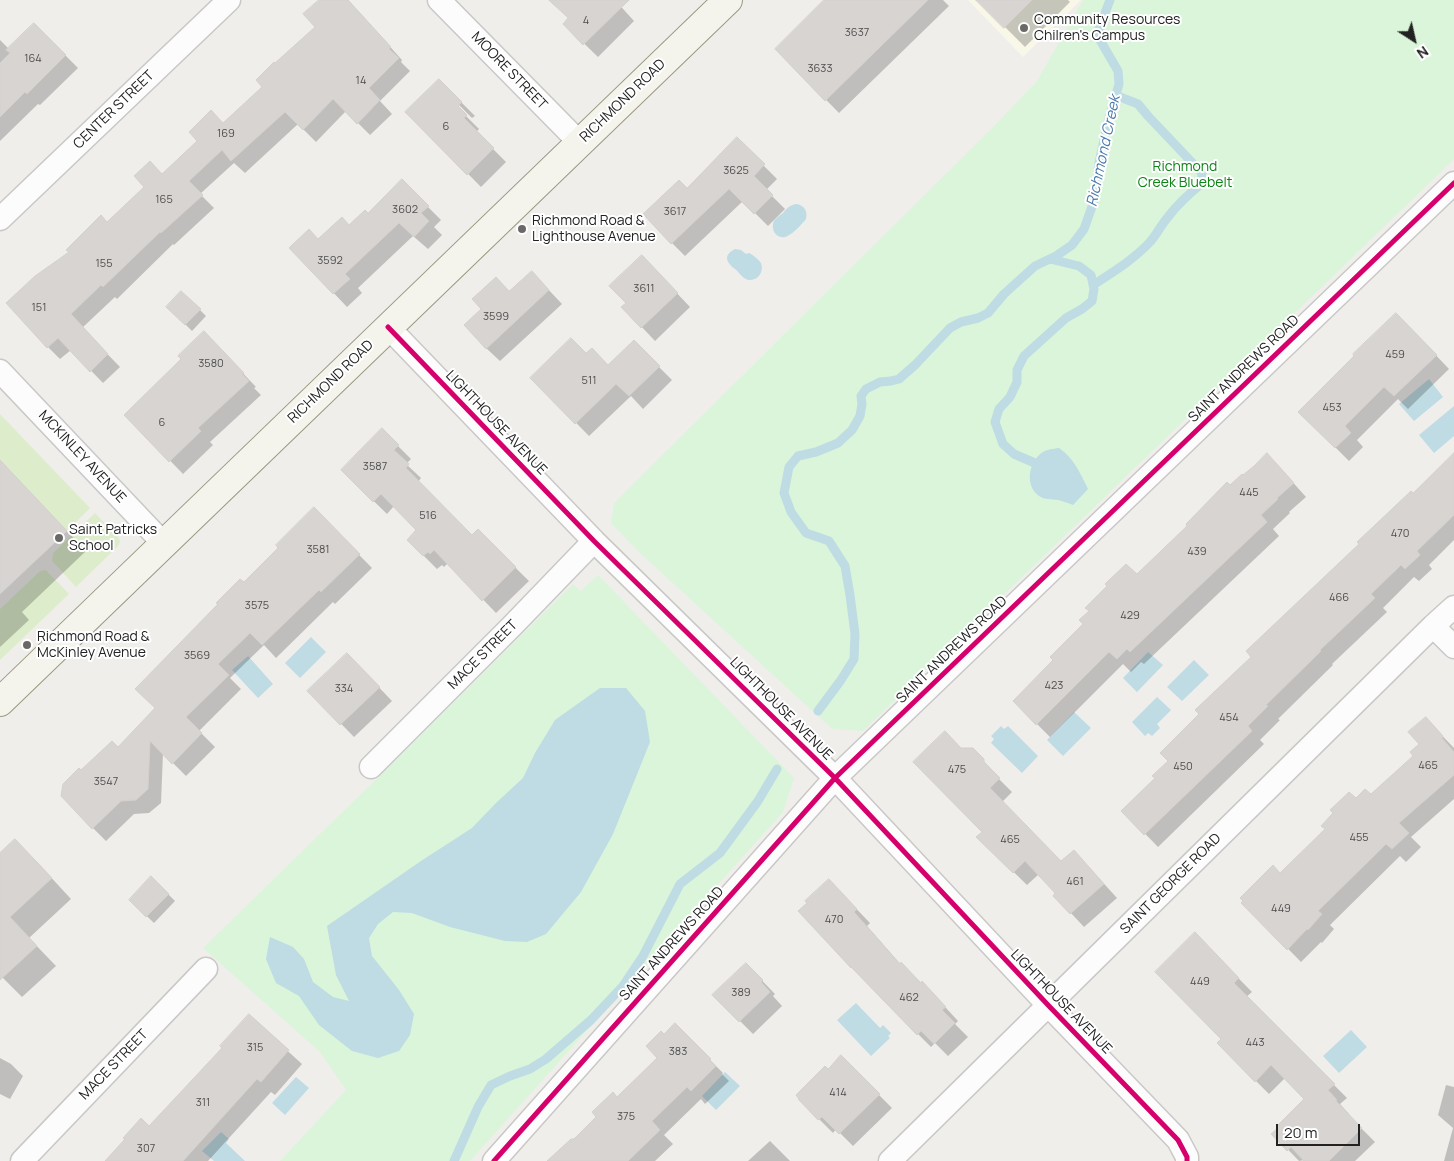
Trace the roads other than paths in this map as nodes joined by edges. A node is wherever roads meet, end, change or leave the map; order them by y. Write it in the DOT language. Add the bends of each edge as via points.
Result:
graph roads {
  1 [pos="228,0"];
  2 [pos="439,0"];
  3 [pos="728,0"];
  4 [pos="579,142"];
  5 [pos="1454,183"];
  6 [pos="0,219"];
  7 [pos="388,328"];
  8 [pos="0,370"];
  9 [pos="594,541"];
  10 [pos="164,544"];
  11 [pos="1454,607"];
  12 [pos="1433,626"];
  13 [pos="1454,647"];
  14 [pos="0,702"];
  15 [pos="371,767"];
  16 [pos="835,778"];
  17 [pos="206,969"];
  18 [pos="1048,1005"];
  19 [pos="22,1161"];
  20 [pos="494,1161"];
  21 [pos="890,1161"];
  22 [pos="1187,1161"];
  1 -- 6 [label="street, CENTER STREET"];
  2 -- 4 [label="street, MOORE STREET"];
  3 -- 4 [label="street, RICHMOND ROAD"];
  4 -- 7 [label="street, RICHMOND ROAD"];
  5 -- 16 [label="street, SAINT ANDREWS ROAD"];
  7 -- 9 [label="street, LIGHTHOUSE AVENUE"];
  7 -- 10 [label="street, RICHMOND ROAD"];
  8 -- 10 [label="street, MCKINLEY AVENUE"];
  9 -- 15 [label="street, MACE STREET"];
  9 -- 16 [label="street, LIGHTHOUSE AVENUE"];
  10 -- 14 [label="street, RICHMOND ROAD"];
  11 -- 12 [label="street, SAINT GEORGE ROAD"];
  12 -- 13 [label="street"];
  12 -- 18 [label="street, SAINT GEORGE ROAD"];
  16 -- 18 [label="street, LIGHTHOUSE AVENUE"];
  16 -- 20 [label="street, SAINT ANDREWS ROAD"];
  17 -- 19 [label="street, MACE STREET"];
  18 -- 21 [label="street, SAINT GEORGE ROAD"];
  18 -- 22 [label="street, LIGHTHOUSE AVENUE" via="1178,1140"];
}
